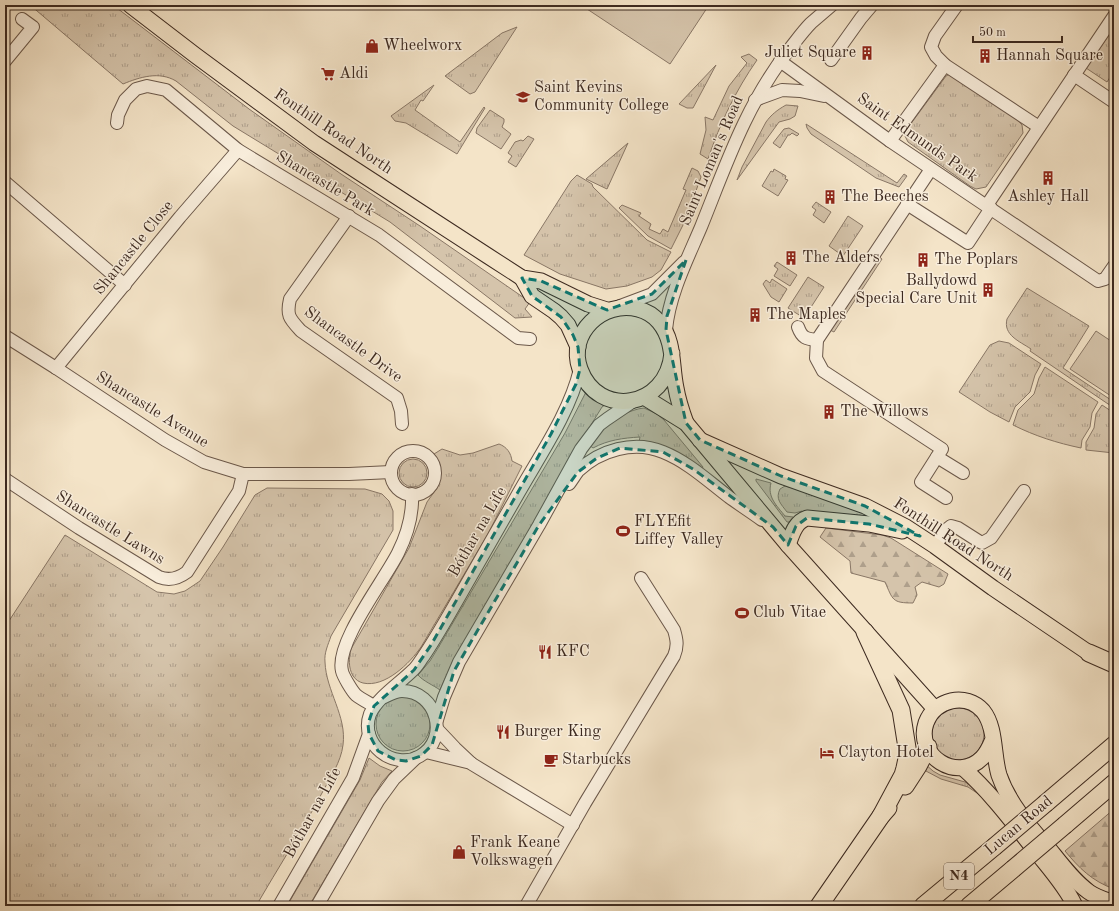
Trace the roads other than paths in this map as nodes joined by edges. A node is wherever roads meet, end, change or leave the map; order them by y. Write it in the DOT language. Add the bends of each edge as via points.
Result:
graph roads {
  1 [pos="130,5"];
  2 [pos="832,5"];
  3 [pos="872,5"];
  4 [pos="957,5"];
  5 [pos="1114,16"];
  6 [pos="22,19"];
  7 [pos="831,60"];
  8 [pos="5,61"];
  9 [pos="780,62"];
  10 [pos="945,65"];
  11 [pos="1074,75"];
  12 [pos="829,97"];
  13 [pos="755,100"];
  14 [pos="1114,102"];
  15 [pos="117,123"];
  16 [pos="1039,127"];
  17 [pos="890,142"];
  18 [pos="238,150"];
  19 [pos="930,169"];
  20 [pos="5,182"];
  21 [pos="907,204"];
  22 [pos="989,207"];
  23 [pos="349,216"];
  24 [pos="686,260"];
  25 [pos="1114,266"];
  26 [pos="522,278"];
  27 [pos="125,285"];
  28 [pos="612,309"];
  29 [pos="798,327"];
  30 [pos="666,330"];
  31 [pos="5,336"];
  32 [pos="530,339"];
  33 [pos="817,340"];
  34 [pos="578,347"];
  35 [pos="672,353"];
  36 [pos="56,368"];
  37 [pos="580,369"];
  38 [pos="640,399"];
  39 [pos="686,423"];
  40 [pos="402,424"];
  41 [pos="700,440"];
  42 [pos="937,457"];
  43 [pos="391,472"];
  44 [pos="963,473"];
  45 [pos="243,474"];
  46 [pos="5,479"];
  47 [pos="1024,491"];
  48 [pos="412,494"];
  49 [pos="946,498"];
  50 [pos="539,525"];
  51 [pos="773,527"];
  52 [pos="920,536"];
  53 [pos="788,545"];
  54 [pos="935,546"];
  55 [pos="641,578"];
  56 [pos="865,632"];
  57 [pos="1089,653"];
  58 [pos="1114,664"];
  59 [pos="378,702"];
  60 [pos="935,709"];
  61 [pos="437,724"];
  62 [pos="369,734"];
  63 [pos="992,739"];
  64 [pos="1114,745"];
  65 [pos="928,747"];
  66 [pos="421,755"];
  67 [pos="472,764"];
  68 [pos="963,768"];
  69 [pos="1114,783"];
  70 [pos="881,816"];
  71 [pos="573,825"];
  72 [pos="1114,903"];
  73 [pos="279,906"];
  74 [pos="317,906"];
  75 [pos="526,906"];
  76 [pos="819,906"];
  77 [pos="923,906"];
  78 [pos="969,906"];
  79 [pos="1075,906"];
  1 -- 26 [label="main road, Fonthill Road North" via="314,143"];
  2 -- 9 [label="street, Saint Loman's Road" via="811,23"];
  3 -- 7 [label="street"];
  4 -- 10 [label="street" via="931,46"];
  5 -- 11 [label="street, Saint Edmunds Park"];
  6 -- 8 [label="street" via="33,28"];
  9 -- 12 [label="street, Saint Edmunds Park"];
  9 -- 13 [label="street, Saint Loman's Road"];
  10 -- 16 [label="street"];
  10 -- 17 [label="street"];
  11 -- 14 [label="street"];
  11 -- 16 [label="street, Saint Edmunds Park"];
  12 -- 13 [label="street, Saint Edmunds Park" via="800,90 782,90"];
  12 -- 17 [label="street, Saint Edmunds Park"];
  13 -- 24 [label="street, Saint Loman's Road"];
  15 -- 18 [label="street, Shancastle Park" via="125,100 136,89 146,86 158,87 166,90"];
  16 -- 22 [label="street, Saint Edmunds Park"];
  17 -- 19 [label="street, Saint Edmunds Park"];
  18 -- 23 [label="street, Shancastle Park"];
  18 -- 27 [label="street, Shancastle Close"];
  19 -- 21 [label="street"];
  19 -- 22 [label="street, Saint Edmunds Park"];
  20 -- 27 [label="street"];
  21 -- 22 [label="street" via="968,243"];
  21 -- 33 [label="street"];
  22 -- 25 [label="street, Saint Edmunds Park" via="1098,281 1105,279"];
  23 -- 32 [label="street, Shancastle Park" via="379,235 518,338"];
  23 -- 40 [label="street, Shancastle Drive" via="290,299 289,317 301,331 397,398"];
  24 -- 28 [label="street, Saint Loman's Road" via="652,294"];
  24 -- 30 [label="street, Saint Loman's Road" via="667,316"];
  26 -- 28 [label="main road, Fonthill Road North" via="541,281 588,304"];
  26 -- 34 [label="main road, Fonthill Road North" via="532,296 562,317"];
  27 -- 36 [label="street, Shancastle Close"];
  28 -- 30 [label="main road, Fonthill Road North" via="630,307 644,311 658,320"];
  28 -- 34 [label="main road, Fonthill Road North" via="590,322"];
  29 -- 33 [label="street" via="801,334 808,339"];
  30 -- 35 [label="main road, Fonthill Road North"];
  31 -- 36 [label="street, Shancastle Avenue"];
  33 -- 42 [label="street" via="816,358 823,371 942,449"];
  34 -- 37 [label="main road, Fonthill Road North"];
  35 -- 38 [label="main road, Fonthill Road North" via="669,371 662,383"];
  35 -- 39 [label="main road, Fonthill Road North" via="676,388"];
  36 -- 45 [label="street, Shancastle Avenue" via="164,440 204,462"];
  37 -- 38 [label="main road, Fonthill Road North" via="585,380 605,397 618,401"];
  37 -- 59 [label="street, Bóthar na Life" via="565,409 432,645 414,670"];
  38 -- 39 [label="main road, Fonthill Road North"];
  38 -- 50 [label="street" via="599,425 587,440"];
  39 -- 41 [label="main road, Fonthill Road North"];
  41 -- 51 [label="main road, Fonthill Road North"];
  41 -- 52 [label="main road, Fonthill Road North" via="781,476 865,506"];
  42 -- 44 [label="street"];
  42 -- 49 [label="street" via="921,482"];
  43 -- 45 [label="street, Shancastle Avenue"];
  43 -- 48 [label="street" via="392,479 400,490"];
  43 -- 48 [label="street" via="395,460 405,452 419,452 430,460 434,472 430,485 419,494"];
  45 -- 46 [label="street, Shancastle Lawns" via="239,491 187,572 170,579 158,577"];
  47 -- 54 [label="street" via="991,538 982,543 951,526"];
  48 -- 59 [label="street" via="410,520 400,548 354,626 342,657 342,671 356,694"];
  50 -- 51 [label="street" via="578,472 608,452 632,447 663,452 687,465"];
  50 -- 61 [label="street" via="457,667 444,697"];
  51 -- 53 [label="main road, Fonthill Road North"];
  52 -- 53 [label="main road" via="869,524 807,518 796,526"];
  52 -- 54 [label="main road, Fonthill Road North"];
  53 -- 56 [label="main road, Fonthill Road North"];
  54 -- 57 [label="main road, Fonthill Road North"];
  55 -- 71 [label="street" via="674,630 677,647"];
  56 -- 60 [label="main road, Fonthill Road North"];
  56 -- 70 [label="highway" via="901,710 907,749 903,775"];
  57 -- 58 [label="highway"];
  59 -- 61 [label="street" via="393,693 412,693 429,703"];
  59 -- 62 [label="street, Bóthar na Life" via="370,715"];
  60 -- 63 [label="main road" via="955,700 975,704 987,716"];
  60 -- 65 [label="main road" via="925,729"];
  61 -- 66 [label="street" via="434,742"];
  61 -- 67 [label="street" via="455,748"];
  62 -- 66 [label="street" via="375,747 386,757 406,761"];
  62 -- 73 [label="street, Bóthar na Life" via="353,778"];
  63 -- 68 [label="main road" via="982,758"];
  63 -- 72 [label="main road" via="1003,785 1019,812 1079,884 1090,893"];
  64 -- 77 [label="highway, Lucan Road / N4, bridge"];
  65 -- 68 [label="main road" via="940,763"];
  65 -- 70 [label="highway" via="901,792"];
  66 -- 67 [label="street"];
  66 -- 74 [label="street" via="394,779 382,795"];
  67 -- 71 [label="street"];
  68 -- 79 [label="main road" via="988,791 1060,881"];
  69 -- 78 [label="highway, Lucan Road / N4, bridge"];
  70 -- 76 [label="highway"];
  71 -- 75 [label="street"];
}
